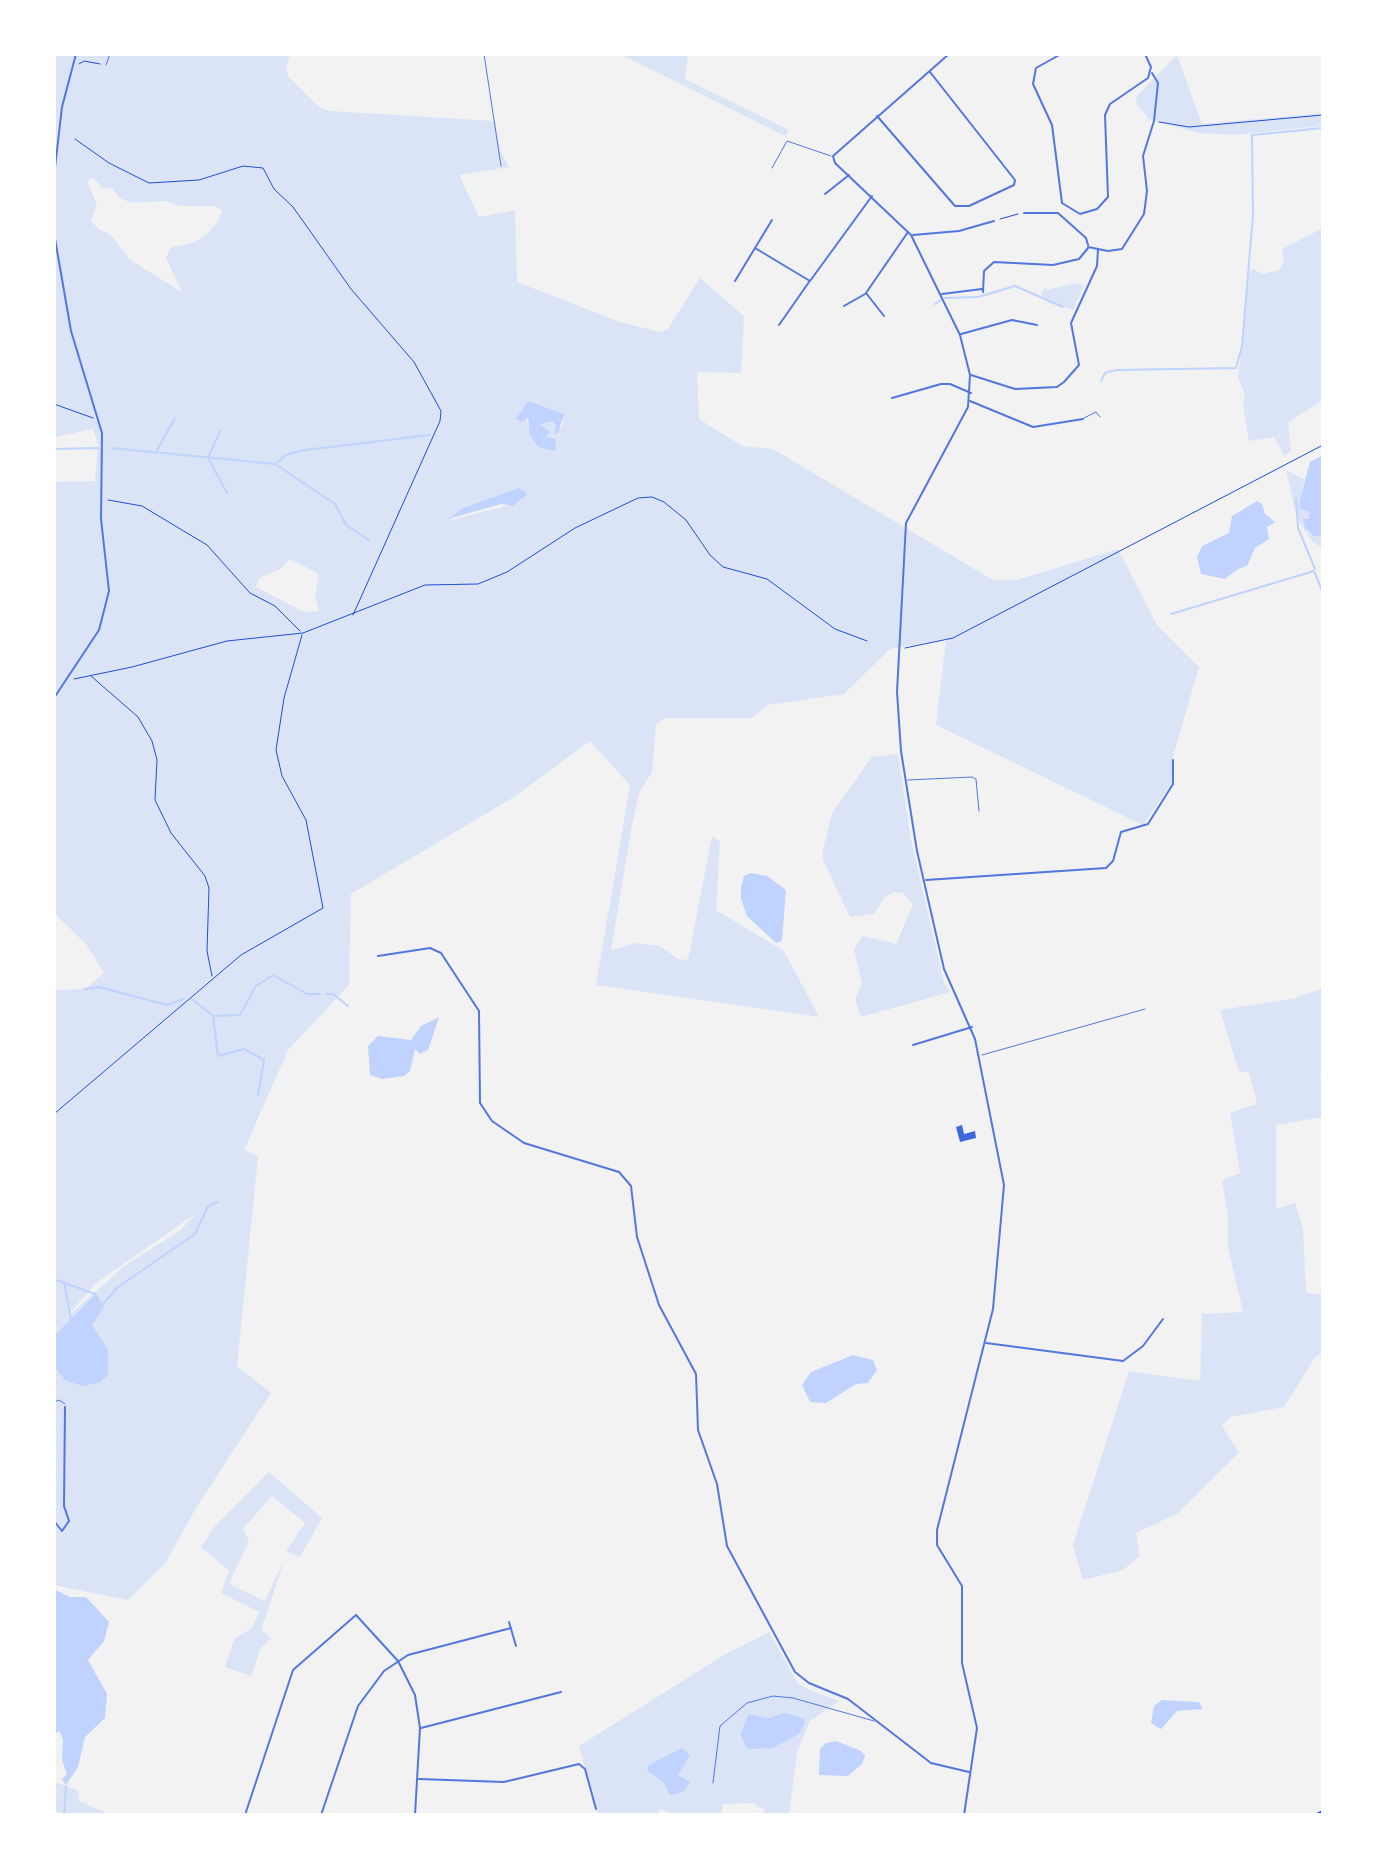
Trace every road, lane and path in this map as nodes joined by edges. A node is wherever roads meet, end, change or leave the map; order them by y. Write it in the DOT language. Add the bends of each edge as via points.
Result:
graph roads {
  1 [pos="76,54"];
  2 [pos="110,54"];
  3 [pos="484,54"];
  4 [pos="949,54"];
  5 [pos="1061,54"];
  6 [pos="1145,54"];
  7 [pos="73,63"];
  8 [pos="106,65"];
  9 [pos="930,72"];
  10 [pos="1150,72"];
  11 [pos="1323,115"];
  12 [pos="877,116"];
  13 [pos="1154,121"];
  14 [pos="75,139"];
  15 [pos="833,156"];
  16 [pos="501,166"];
  17 [pos="772,168"];
  18 [pos="849,175"];
  19 [pos="54,176"];
  20 [pos="825,194"];
  21 [pos="872,196"];
  22 [pos="1026,212"];
  23 [pos="1029,217"];
  24 [pos="772,220"];
  25 [pos="994,221"];
  26 [pos="54,233"];
  27 [pos="910,233"];
  28 [pos="1088,247"];
  29 [pos="755,248"];
  30 [pos="1098,249"];
  31 [pos="735,281"];
  32 [pos="810,281"];
  33 [pos="866,293"];
  34 [pos="941,294"];
  35 [pos="844,306"];
  36 [pos="884,316"];
  37 [pos="779,325"];
  38 [pos="1037,325"];
  39 [pos="960,335"];
  40 [pos="970,375"];
  41 [pos="971,393"];
  42 [pos="892,398"];
  43 [pos="970,401"];
  44 [pos="54,404"];
  45 [pos="1100,417"];
  46 [pos="1083,419"];
  47 [pos="99,421"];
  48 [pos="1323,445"];
  49 [pos="100,497"];
  50 [pos="352,617"];
  51 [pos="303,633"];
  52 [pos="867,641"];
  53 [pos="898,649"];
  54 [pos="91,676"];
  55 [pos="68,680"];
  56 [pos="54,698"];
  57 [pos="1173,760"];
  58 [pos="905,780"];
  59 [pos="979,811"];
  60 [pos="924,880"];
  61 [pos="378,956"];
  62 [pos="213,978"];
  63 [pos="1145,1009"];
  64 [pos="972,1027"];
  65 [pos="913,1045"];
  66 [pos="979,1056"];
  67 [pos="54,1114"];
  68 [pos="1163,1319"];
  69 [pos="986,1343"];
  70 [pos="54,1402"];
  71 [pos="65,1407"];
  72 [pos="54,1521"];
  73 [pos="509,1622"];
  74 [pos="511,1628"];
  75 [pos="516,1646"];
  76 [pos="398,1661"];
  77 [pos="561,1692"];
  78 [pos="877,1721"];
  79 [pos="420,1728"];
  80 [pos="969,1772"];
  81 [pos="417,1779"];
  82 [pos="713,1783"];
  83 [pos="596,1809"];
  84 [pos="1323,1812"];
  85 [pos="245,1815"];
  86 [pos="322,1815"];
  87 [pos="415,1815"];
  88 [pos="964,1815"];
  89 [pos="1317,1815"];
  1 -- 7 [label="street"];
  2 -- 8 [label="lane"];
  3 -- 16 [label="lane"];
  4 -- 9 [label="street"];
  5 -- 10 [label="street" via="1036,68 1033,84 1052,125 1062,203 1080,214 1097,209 1108,197 1107,109"];
  6 -- 10 [label="street"];
  7 -- 8 [label="path"];
  7 -- 19 [label="street"];
  9 -- 12 [label="street"];
  9 -- 12 [label="street" via="1014,185 969,206 955,206"];
  10 -- 13 [label="street" via="1158,83"];
  11 -- 13 [label="path" via="1189,127"];
  12 -- 15 [label="street"];
  13 -- 30 [label="street" via="1143,156 1147,191 1140,223 1122,249"];
  14 -- 50 [label="path" via="149,183 199,180 243,166 263,168 359,299 414,362 441,413"];
  15 -- 17 [label="lane" via="787,141"];
  15 -- 18 [label="street"];
  18 -- 20 [label="street"];
  18 -- 21 [label="street"];
  21 -- 27 [label="street"];
  21 -- 32 [label="street"];
  22 -- 23 [label="street"];
  22 -- 25 [label="path"];
  22 -- 28 [label="street" via="1058,213 1086,238"];
  24 -- 29 [label="street"];
  25 -- 27 [label="street" via="947,233"];
  26 -- 47 [label="street" via="71,331"];
  27 -- 33 [label="street"];
  27 -- 34 [label="street"];
  28 -- 30 [label="street"];
  28 -- 34 [label="street" via="1079,259 1053,265 994,262 984,271 983,291"];
  29 -- 31 [label="street"];
  29 -- 32 [label="street"];
  30 -- 40 [label="street" via="1097,266 1071,323 1079,365 1064,382 1015,389"];
  32 -- 37 [label="street"];
  33 -- 35 [label="street"];
  33 -- 36 [label="street"];
  34 -- 39 [label="street"];
  38 -- 39 [label="street" via="1012,320"];
  39 -- 40 [label="street"];
  40 -- 41 [label="street"];
  41 -- 42 [label="street" via="941,384"];
  41 -- 43 [label="street"];
  43 -- 46 [label="street" via="1033,427"];
  43 -- 53 [label="street" via="906,523"];
  44 -- 47 [label="path"];
  45 -- 46 [label="lane" via="1096,412"];
  47 -- 49 [label="street"];
  48 -- 53 [label="path" via="953,638"];
  49 -- 51 [label="path" via="142,506 207,545 250,593 275,606"];
  49 -- 55 [label="street" via="109,591 99,630"];
  50 -- 51 [label="path"];
  50 -- 52 [label="path" via="425,585 478,584 507,572 600,514 652,497 686,520 723,567 767,579 835,629"];
  51 -- 54 [label="path" via="227,641"];
  51 -- 62 [label="path" via="276,750 282,776 306,820 323,908 260,943"];
  53 -- 58 [label="street"];
  54 -- 55 [label="path"];
  54 -- 62 [label="path" via="138,717 152,741 157,760 155,800 209,888 207,951"];
  55 -- 56 [label="street"];
  57 -- 60 [label="street" via="1173,784 1148,824 1121,832 1106,868"];
  58 -- 59 [label="lane" via="972,777"];
  58 -- 60 [label="street"];
  60 -- 64 [label="street" via="944,969"];
  61 -- 78 [label="street" via="430,948 441,953 479,1011 480,1103 492,1121 524,1143 610,1168 626,1179 634,1198 637,1237 659,1305 696,1374 698,1430 717,1484 733,1559 795,1672 848,1699"];
  62 -- 67 [label="path"];
  63 -- 66 [label="lane"];
  64 -- 65 [label="street"];
  64 -- 66 [label="street"];
  66 -- 69 [label="street" via="1004,1185"];
  68 -- 69 [label="street" via="1143,1346 1123,1361"];
  69 -- 80 [label="street" via="936,1537 962,1586 962,1663 977,1728"];
  70 -- 71 [label="lane" via="62,1400"];
  71 -- 72 [label="street" via="64,1506 69,1521 63,1531"];
  73 -- 74 [label="street"];
  74 -- 75 [label="street"];
  74 -- 76 [label="street"];
  76 -- 79 [label="street" via="415,1695"];
  76 -- 85 [label="street" via="356,1615 293,1670"];
  76 -- 86 [label="street" via="373,1683 358,1706"];
  77 -- 79 [label="street"];
  78 -- 80 [label="street" via="931,1763"];
  78 -- 82 [label="lane" via="793,1698 773,1696 747,1703 720,1726"];
  79 -- 81 [label="street"];
  80 -- 88 [label="street"];
  81 -- 83 [label="street" via="504,1782 579,1764"];
  81 -- 87 [label="street"];
  84 -- 89 [label="highway"];
}
